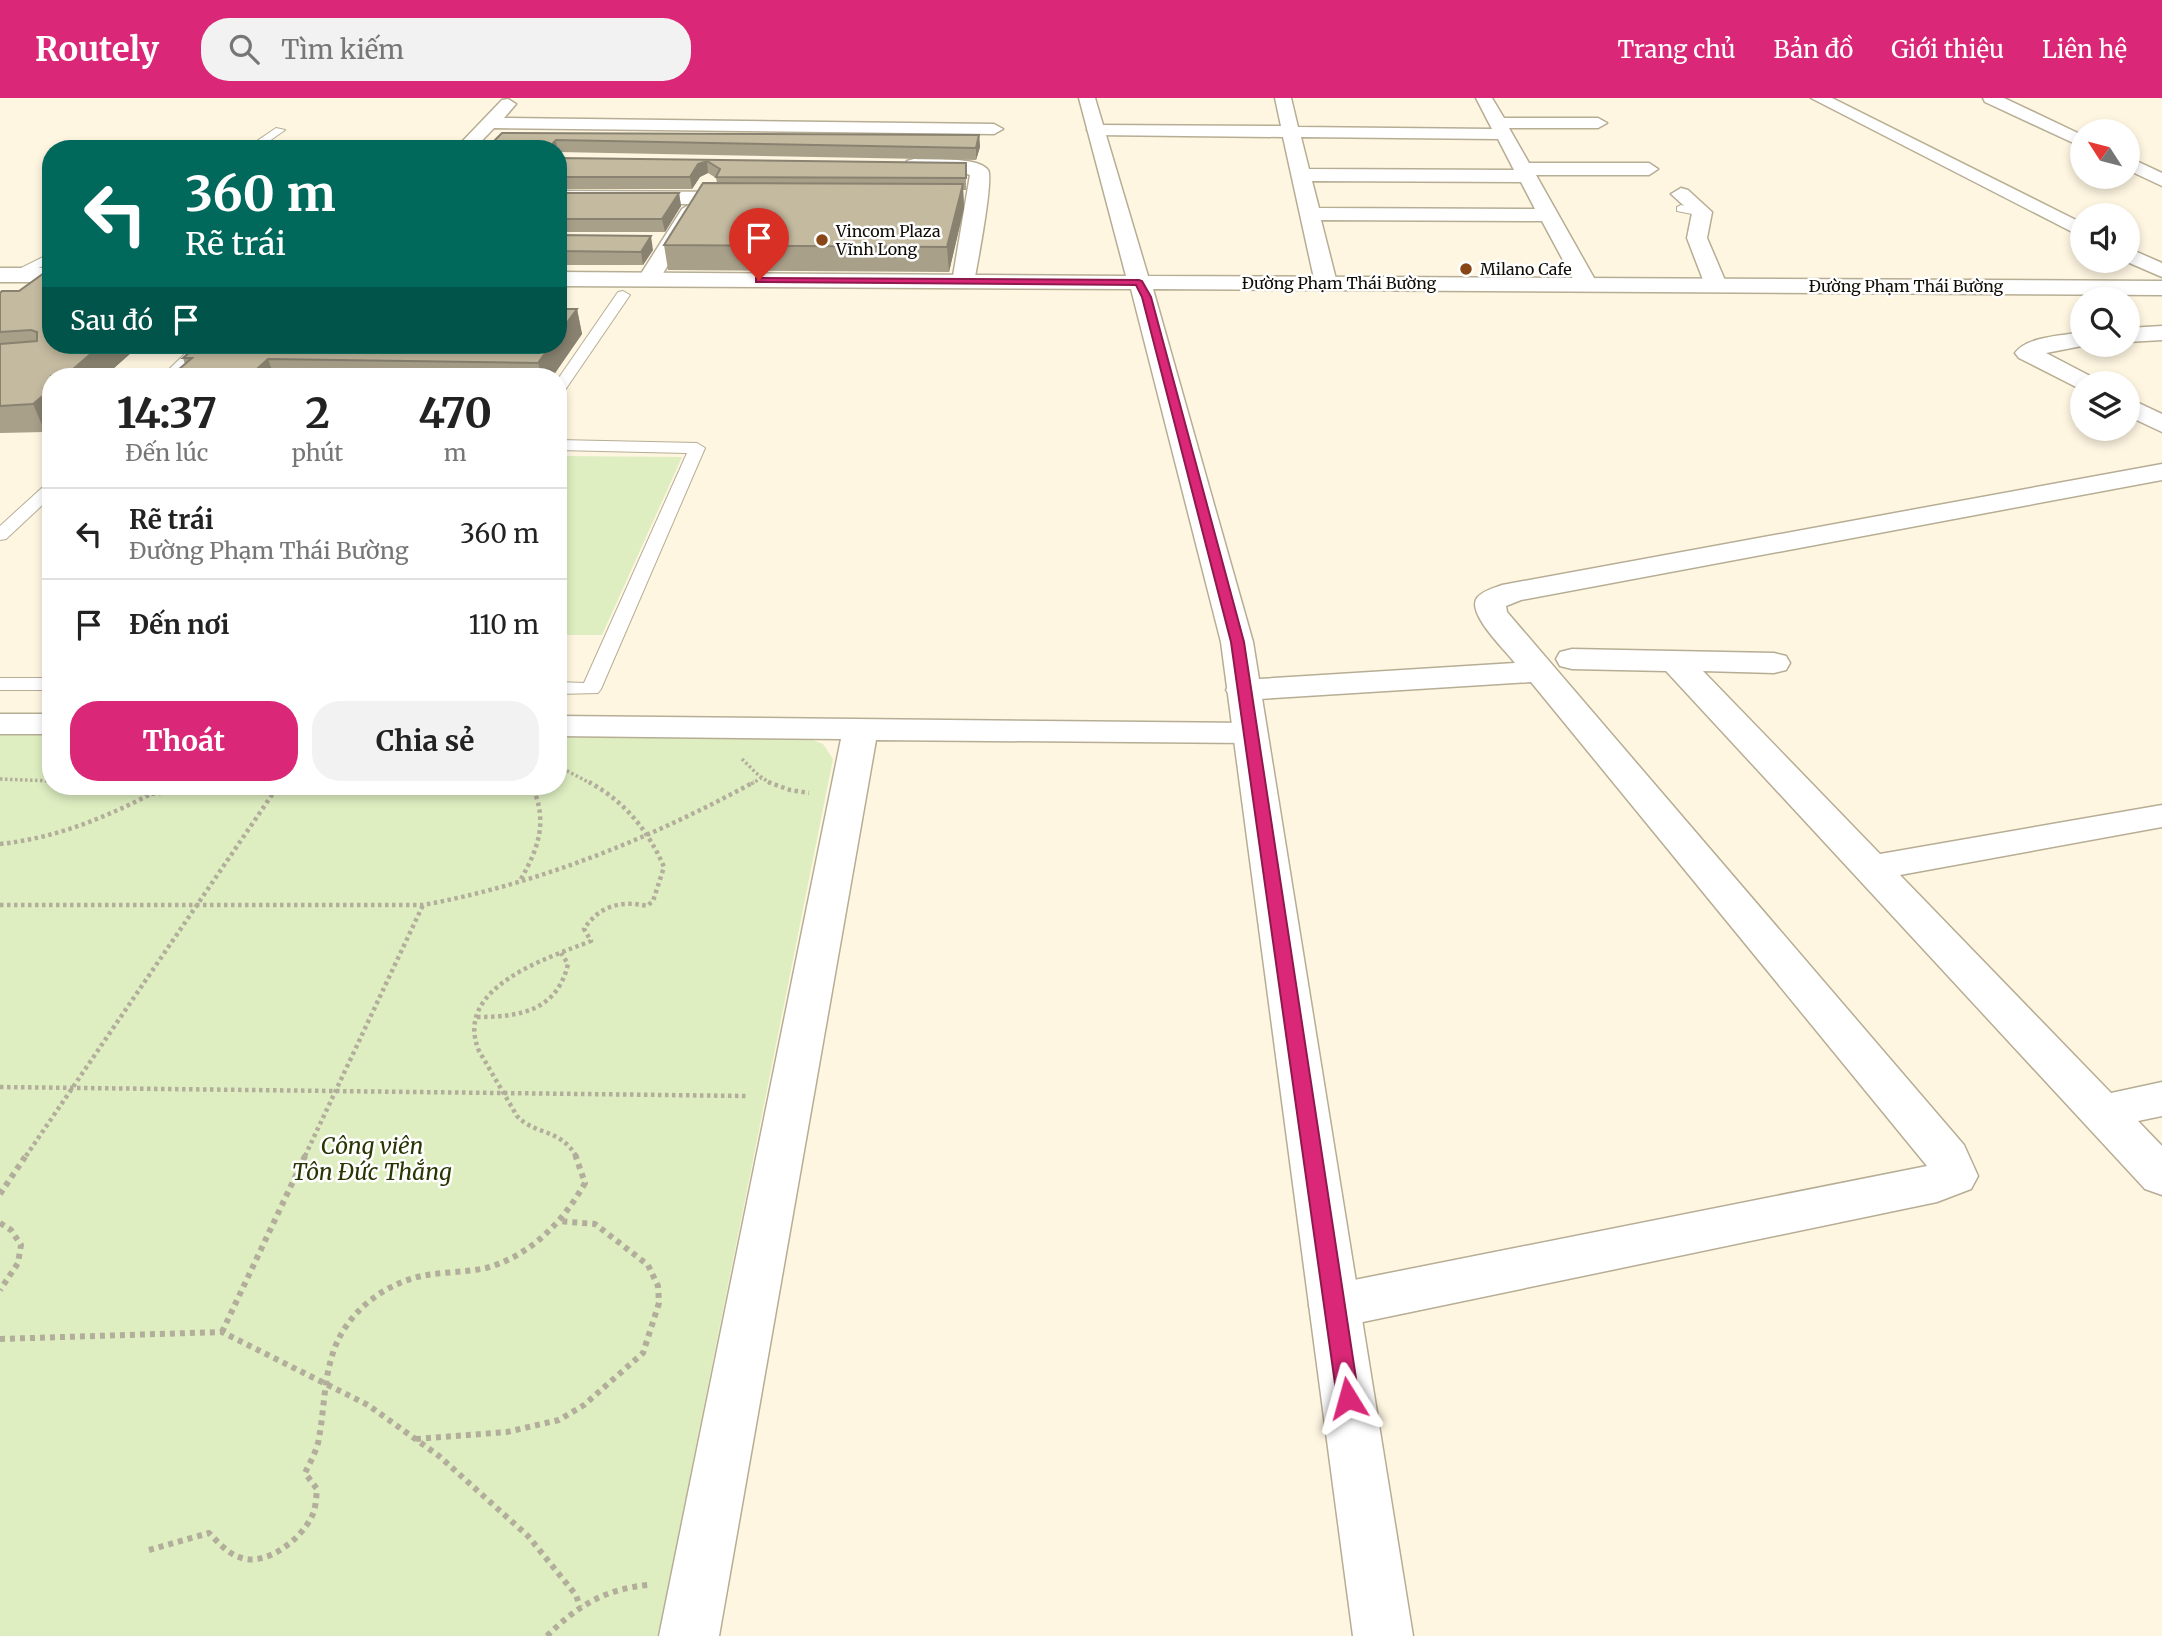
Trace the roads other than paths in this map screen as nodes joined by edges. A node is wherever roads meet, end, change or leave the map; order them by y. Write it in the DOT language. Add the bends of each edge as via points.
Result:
graph roads {
  1 [pos="515,98"];
  2 [pos="1283,98"];
  3 [pos="1484,98"];
  4 [pos="1819,98"];
  5 [pos="1991,98"];
  6 [pos="1091,114"];
  7 [pos="490,123"];
  8 [pos="1598,124"];
  9 [pos="1501,128"];
  10 [pos="994,129"];
  11 [pos="280,130"];
  12 [pos="1291,131"];
  13 [pos="2070,136"];
  14 [pos="264,140"];
  15 [pos="473,140"];
  16 [pos="891,164"];
  17 [pos="1649,169"];
  18 [pos="2140,169"];
  19 [pos="1525,172"];
  20 [pos="714,174"];
  21 [pos="1301,175"];
  22 [pos="2162,180"];
  23 [pos="567,197"];
  24 [pos="699,198"];
  25 [pos="771,198"];
  26 [pos="1681,201"];
  27 [pos="1310,214"];
  28 [pos="1549,215"];
  29 [pos="2070,225"];
  30 [pos="647,240"];
  31 [pos="672,241"];
  32 [pos="2140,260"];
  33 [pos="42,262"];
  34 [pos="2162,271"];
  35 [pos="42,276"];
  36 [pos="567,279"];
  37 [pos="648,280"];
  38 [pos="4,281"];
  39 [pos="963,282"];
  40 [pos="1326,283"];
  41 [pos="1716,285"];
  42 [pos="2162,288"];
  43 [pos="42,290"];
  44 [pos="1143,290"];
  45 [pos="1590,292"];
  46 [pos="567,294"];
  47 [pos="623,295"];
  48 [pos="2070,301"];
  49 [pos="2140,301"];
  50 [pos="2162,301"];
  51 [pos="581,323"];
  52 [pos="604,323"];
  53 [pos="2162,333"];
  54 [pos="2140,334"];
  55 [pos="2070,341"];
  56 [pos="192,354"];
  57 [pos="178,368"];
  58 [pos="2070,376"];
  59 [pos="567,377"];
  60 [pos="2140,412"];
  61 [pos="2162,424"];
  62 [pos="567,445"];
  63 [pos="2162,472"];
  64 [pos="42,496"];
  65 [pos="0,535"];
  66 [pos="1675,661"];
  67 [pos="1774,663"];
  68 [pos="1557,665"];
  69 [pos="0,684"];
  70 [pos="42,684"];
  71 [pos="567,688"];
  72 [pos="1243,690"];
  73 [pos="0,724"];
  74 [pos="42,724"];
  75 [pos="567,726"];
  76 [pos="861,728"];
  77 [pos="1250,733"];
  78 [pos="2162,816"];
  79 [pos="1871,868"];
  80 [pos="2162,1099"];
  81 [pos="2101,1112"];
  82 [pos="2162,1177"];
  83 [pos="1334,1306"];
  84 [pos="689,1636"];
  85 [pos="1383,1636"];
  1 -- 7 [label="street"];
  2 -- 12 [label="street"];
  3 -- 9 [label="street"];
  4 -- 29 [label="street"];
  5 -- 13 [label="street"];
  6 -- 12 [label="street"];
  6 -- 44 [label="street"];
  7 -- 10 [label="street"];
  7 -- 15 [label="street"];
  8 -- 9 [label="street"];
  9 -- 12 [label="street"];
  9 -- 19 [label="street"];
  11 -- 14 [label="lane"];
  12 -- 21 [label="street"];
  16 -- 39 [label="street" via="959,165 980,173 971,199"];
  17 -- 19 [label="street"];
  18 -- 22 [label="street"];
  19 -- 21 [label="street"];
  19 -- 28 [label="street"];
  20 -- 24 [label="street"];
  21 -- 27 [label="street"];
  23 -- 24 [label="street"];
  24 -- 25 [label="street"];
  24 -- 31 [label="street"];
  26 -- 41 [label="street" via="1702,212 1697,238"];
  27 -- 28 [label="street"];
  27 -- 40 [label="street"];
  28 -- 45 [label="street"];
  30 -- 31 [label="street"];
  31 -- 37 [label="street"];
  32 -- 34 [label="street"];
  33 -- 38 [label="lane"];
  35 -- 38 [label="street"];
  36 -- 37 [label="street, Đường Phạm Thái Bường"];
  37 -- 39 [label="street, Đường Phạm Thái Bường"];
  38 -- 43 [label="street"];
  39 -- 44 [label="street, Đường Phạm Thái Bường"];
  40 -- 44 [label="street, Đường Phạm Thái Bường"];
  40 -- 45 [label="street, Đường Phạm Thái Bường"];
  41 -- 42 [label="street, Đường Phạm Thái Bường"];
  41 -- 45 [label="street, Đường Phạm Thái Bường"];
  44 -- 45 [label="street, Đường Phạm Thái Bường"];
  44 -- 47 [label="street, Đường Phạm Thái Bường"];
  44 -- 72 [label="street" via="1237,642"];
  45 -- 48 [label="street, Đường Phạm Thái Bường"];
  46 -- 47 [label="street, Đường Phạm Thái Bường"];
  47 -- 52 [label="lane"];
  49 -- 50 [label="street"];
  51 -- 52 [label="lane"];
  52 -- 59 [label="lane"];
  53 -- 54 [label="street"];
  55 -- 58 [label="street" via="2027,353"];
  56 -- 57 [label="lane"];
  60 -- 61 [label="street"];
  62 -- 71 [label="lane" via="697,448 591,689"];
  63 -- 68 [label="street" via="1513,592 1490,601 1491,612"];
  64 -- 65 [label="lane"];
  66 -- 67 [label="street"];
  66 -- 68 [label="street"];
  66 -- 79 [label="street"];
  68 -- 72 [label="street"];
  68 -- 83 [label="street" via="1947,1158 1954,1175 1937,1183"];
  69 -- 70 [label="lane"];
  72 -- 77 [label="street"];
  73 -- 74 [label="street"];
  75 -- 76 [label="street"];
  76 -- 77 [label="street"];
  76 -- 84 [label="street"];
  77 -- 83 [label="street"];
  78 -- 79 [label="street"];
  79 -- 81 [label="street"];
  80 -- 81 [label="street"];
  81 -- 82 [label="street"];
  83 -- 85 [label="street"];
}
